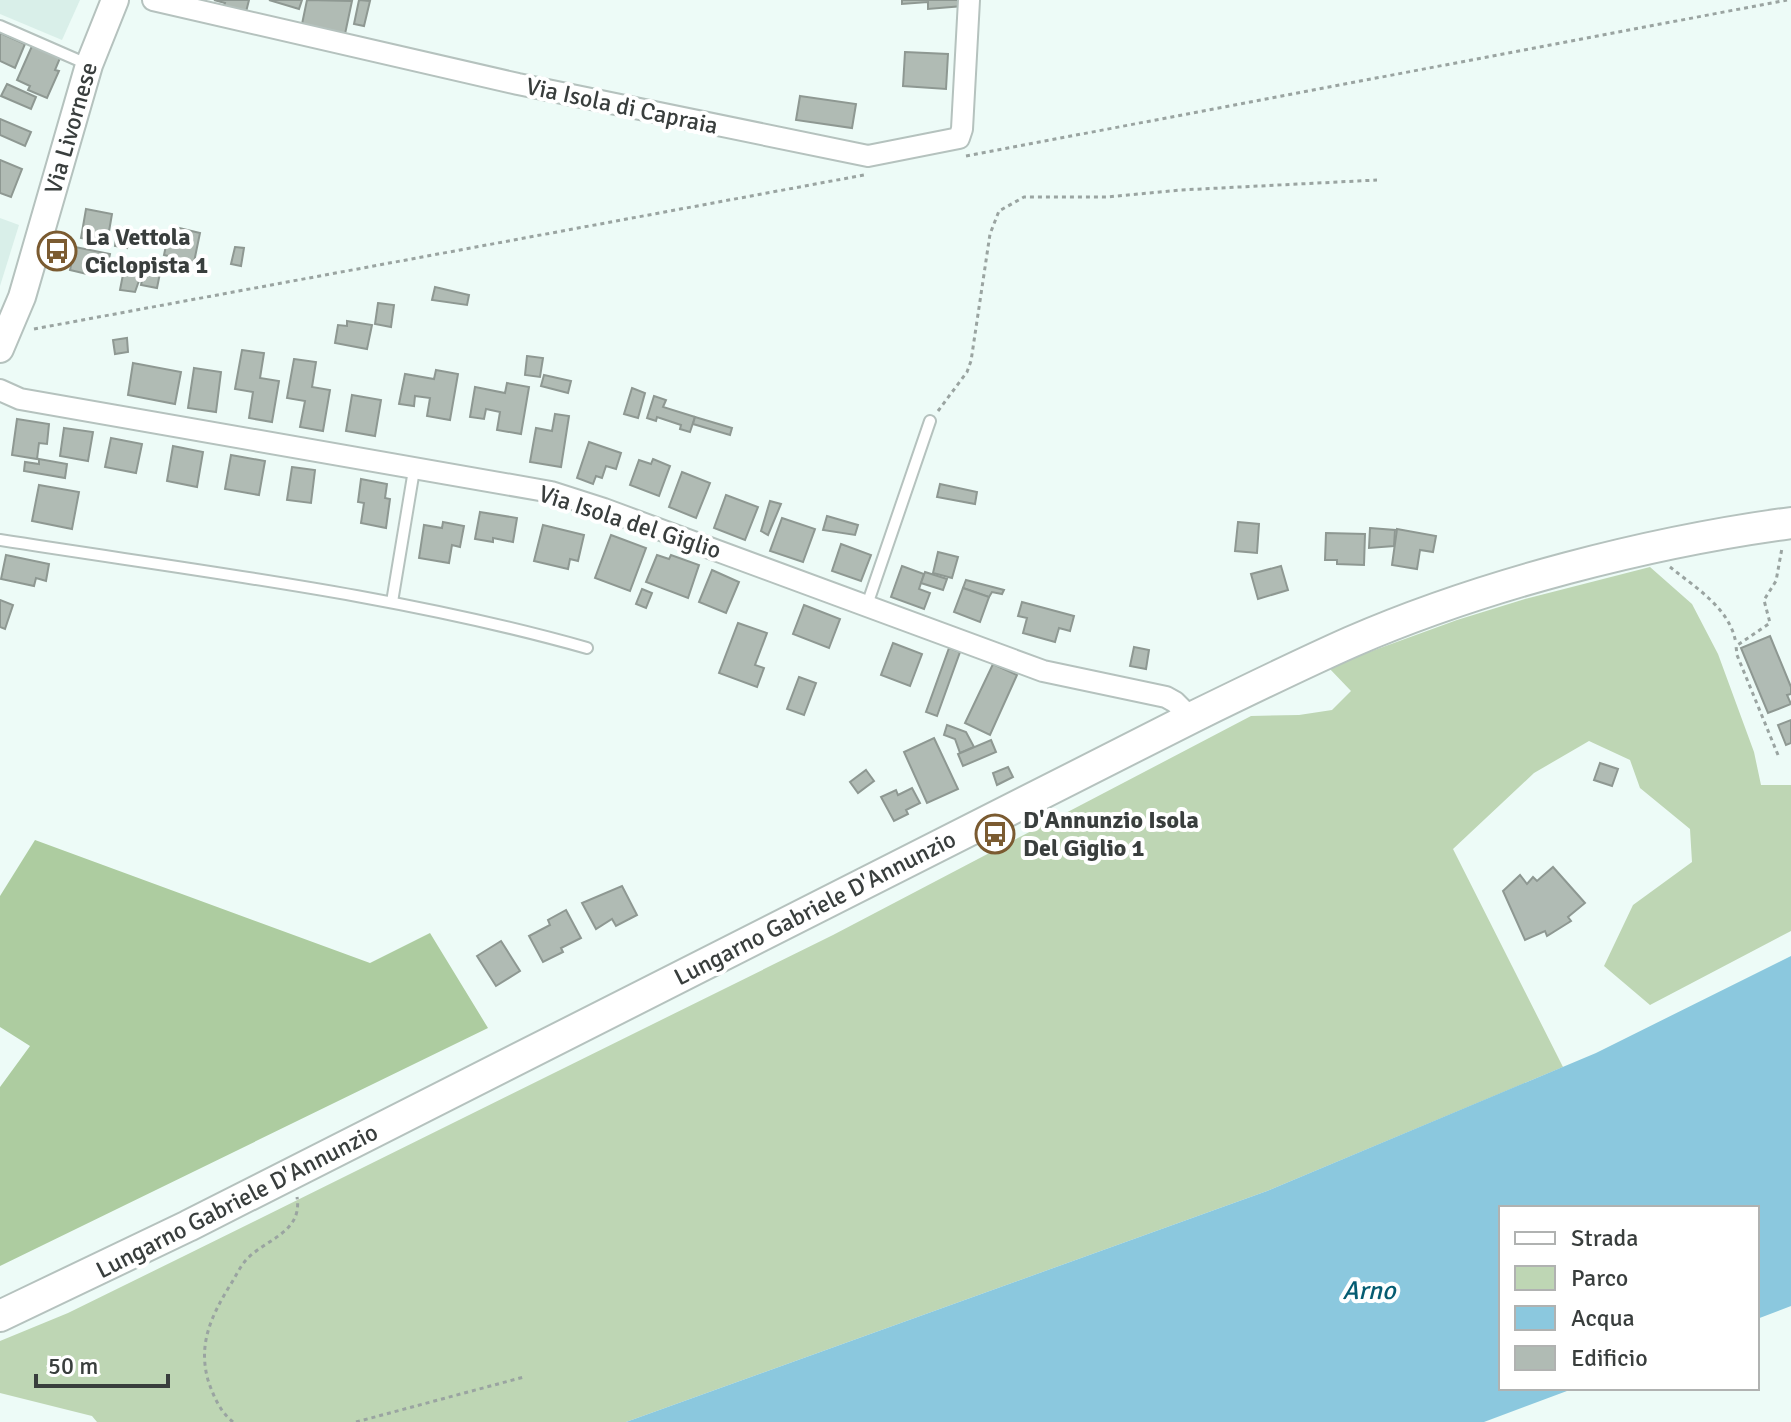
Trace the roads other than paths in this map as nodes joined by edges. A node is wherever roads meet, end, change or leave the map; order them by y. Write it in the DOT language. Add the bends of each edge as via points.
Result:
graph roads {
  1 [pos="115,0"];
  2 [pos="153,0"];
  3 [pos="969,0"];
  4 [pos="0,26"];
  5 [pos="89,65"];
  6 [pos="0,349"];
  7 [pos="0,390"];
  8 [pos="930,421"];
  9 [pos="414,470"];
  10 [pos="1787,524"];
  11 [pos="0,540"];
  12 [pos="392,602"];
  13 [pos="867,605"];
  14 [pos="587,648"];
  15 [pos="1191,718"];
  16 [pos="0,1316"];
  1 -- 5 [label="street, Via Livornese"];
  2 -- 3 [label="street, Via Isola di Capraia" via="518,84 868,156 959,138"];
  4 -- 5 [label="lane"];
  5 -- 6 [label="street, Via Livornese" via="22,297"];
  7 -- 9 [label="street, Via Isola del Giglio" via="20,399"];
  8 -- 13 [label="lane"];
  9 -- 12 [label="lane"];
  9 -- 13 [label="street, Via Isola del Giglio" via="551,492"];
  10 -- 15 [label="main road, Lungarno Gabriele D'Annunzio" via="1648,550 1448,605 1353,641"];
  11 -- 12 [label="lane"];
  12 -- 14 [label="lane"];
  13 -- 15 [label="street, Via Isola del Giglio" via="1043,671 1166,697"];
  15 -- 16 [label="main road, Lungarno Gabriele D'Annunzio"];
}
